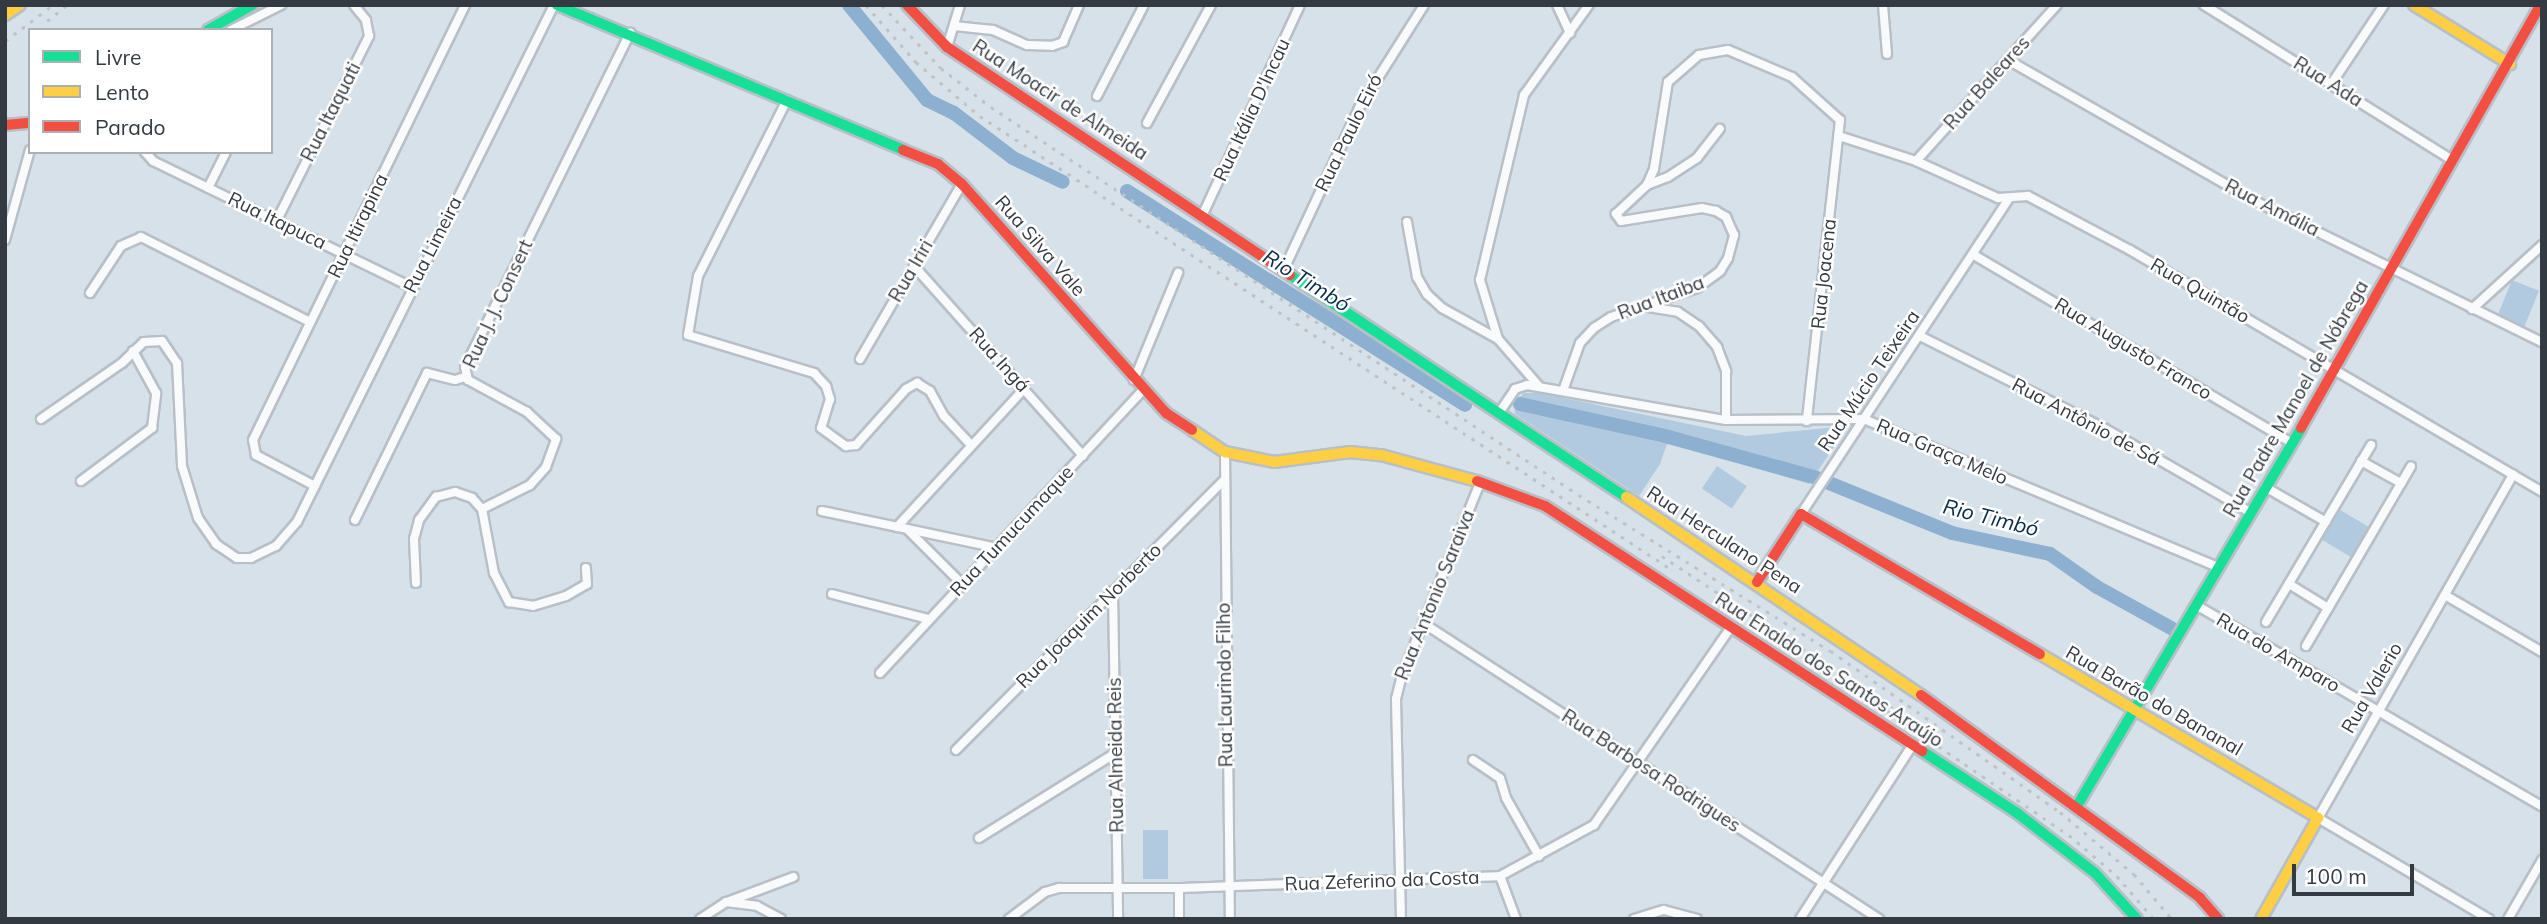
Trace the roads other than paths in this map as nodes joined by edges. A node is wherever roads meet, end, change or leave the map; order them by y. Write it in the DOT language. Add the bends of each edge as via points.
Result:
graph roads {
  1 [pos="20,5"];
  2 [pos="252,5"];
  3 [pos="281,5"];
  4 [pos="354,5"];
  5 [pos="466,5"];
  6 [pos="556,5"];
  7 [pos="906,5"];
  8 [pos="960,5"];
  9 [pos="1079,5"];
  10 [pos="1144,5"];
  11 [pos="1211,5"];
  12 [pos="1300,5"];
  13 [pos="1424,5"];
  14 [pos="1557,5"];
  15 [pos="1589,5"];
  16 [pos="1883,5"];
  17 [pos="2057,5"];
  18 [pos="2204,5"];
  19 [pos="2385,5"];
  20 [pos="2414,5"];
  21 [pos="2537,7"];
  22 [pos="5,15"];
  23 [pos="250,26"];
  24 [pos="954,26"];
  25 [pos="212,28"];
  26 [pos="630,33"];
  27 [pos="1570,33"];
  28 [pos="947,47"];
  29 [pos="1887,54"];
  30 [pos="2008,60"];
  31 [pos="2510,64"];
  32 [pos="2332,83"];
  33 [pos="1097,96"];
  34 [pos="788,100"];
  35 [pos="28,123"];
  36 [pos="1147,124"];
  37 [pos="5,125"];
  38 [pos="1720,129"];
  39 [pos="1839,136"];
  40 [pos="29,154"];
  41 [pos="147,154"];
  42 [pos="225,154"];
  43 [pos="2452,160"];
  44 [pos="1916,161"];
  45 [pos="962,184"];
  46 [pos="1647,185"];
  47 [pos="208,188"];
  48 [pos="2009,199"];
  49 [pos="1203,215"];
  50 [pos="277,220"];
  51 [pos="1407,222"];
  52 [pos="5,240"];
  53 [pos="2542,245"];
  54 [pos="345,254"];
  55 [pos="1974,255"];
  56 [pos="914,265"];
  57 [pos="1285,267"];
  58 [pos="2393,268"];
  59 [pos="1178,273"];
  60 [pos="411,287"];
  61 [pos="90,293"];
  62 [pos="1645,307"];
  63 [pos="2472,309"];
  64 [pos="310,322"];
  65 [pos="1920,336"];
  66 [pos="1498,339"];
  67 [pos="2542,342"];
  68 [pos="133,351"];
  69 [pos="860,359"];
  70 [pos="2336,370"];
  71 [pos="465,377"];
  72 [pos="1134,380"];
  73 [pos="1538,386"];
  74 [pos="1025,388"];
  75 [pos="1564,388"];
  76 [pos="1143,390"];
  77 [pos="1499,413"];
  78 [pos="41,419"];
  79 [pos="1864,419"];
  80 [pos="1726,421"];
  81 [pos="1807,421"];
  82 [pos="2292,443"];
  83 [pos="971,445"];
  84 [pos="2371,445"];
  85 [pos="1224,452"];
  86 [pos="1083,456"];
  87 [pos="2361,461"];
  88 [pos="2411,466"];
  89 [pos="2513,475"];
  90 [pos="81,481"];
  91 [pos="1222,482"];
  92 [pos="1480,483"];
  93 [pos="2401,483"];
  94 [pos="315,486"];
  95 [pos="2265,487"];
  96 [pos="2542,492"];
  97 [pos="482,509"];
  98 [pos="822,511"];
  99 [pos="2250,512"];
  100 [pos="1801,514"];
  101 [pos="355,520"];
  102 [pos="2326,522"];
  103 [pos="897,527"];
  104 [pos="907,529"];
  105 [pos="997,548"];
  106 [pos="2218,567"];
  107 [pos="586,568"];
  108 [pos="1757,582"];
  109 [pos="416,583"];
  110 [pos="962,584"];
  111 [pos="2289,584"];
  112 [pos="1113,591"];
  113 [pos="832,594"];
  114 [pos="2445,595"];
  115 [pos="2196,605"];
  116 [pos="2328,608"];
  117 [pos="928,619"];
  118 [pos="2266,622"];
  119 [pos="1423,623"];
  120 [pos="1731,627"];
  121 [pos="2306,646"];
  122 [pos="2542,652"];
  123 [pos="880,673"];
  124 [pos="2133,709"];
  125 [pos="2378,712"];
  126 [pos="1912,746"];
  127 [pos="956,750"];
  128 [pos="1117,752"];
  129 [pos="1473,760"];
  130 [pos="1638,765"];
  131 [pos="2077,806"];
  132 [pos="2542,806"];
  133 [pos="2318,818"];
  134 [pos="979,838"];
  135 [pos="1539,856"];
  136 [pos="2542,860"];
  137 [pos="1500,876"];
  138 [pos="793,877"];
  139 [pos="1400,880"];
  140 [pos="1824,881"];
  141 [pos="1229,887"];
  142 [pos="1179,888"];
  143 [pos="1118,890"];
  144 [pos="726,902"];
  145 [pos="2216,915"];
  146 [pos="700,919"];
  147 [pos="781,919"];
  148 [pos="1009,919"];
  149 [pos="1118,919"];
  150 [pos="1179,919"];
  151 [pos="1230,919"];
  152 [pos="1401,919"];
  153 [pos="1516,919"];
  154 [pos="1634,919"];
  155 [pos="1697,919"];
  156 [pos="1800,919"];
  157 [pos="1879,919"];
  158 [pos="2137,919"];
  159 [pos="2227,919"];
  160 [pos="2261,919"];
  161 [pos="2489,919"];
  162 [pos="2508,919"];
  1 -- 22 [label="main road"];
  2 -- 25 [label="main road"];
  3 -- 23 [label="street"];
  4 -- 50 [label="street, Rua Itaquati" via="366,20 369,36"];
  5 -- 54 [label="street, Rua Itirapina"];
  6 -- 26 [label="main road, Rua Silva Vale"];
  6 -- 60 [label="street, Rua Limeira"];
  7 -- 28 [label="main road, Rua Moacir de Almeida"];
  8 -- 24 [label="street"];
  9 -- 24 [label="street" via="1063,42 1052,46 1027,45 993,30"];
  10 -- 33 [label="street"];
  11 -- 36 [label="street"];
  12 -- 49 [label="street, Rua Itália D'Incau"];
  13 -- 57 [label="street, Rua Paulo Eiró" via="1359,108"];
  14 -- 27 [label="street"];
  15 -- 27 [label="street"];
  16 -- 29 [label="street"];
  17 -- 30 [label="street, Rua Baleares"];
  18 -- 32 [label="street, Rua Ada"];
  19 -- 32 [label="street"];
  20 -- 31 [label="main road"];
  21 -- 31 [label="main road, Rua Padre Manoel de Nóbrega"];
  24 -- 28 [label="street"];
  26 -- 34 [label="main road, Rua Silva Vale"];
  26 -- 71 [label="street, Rua J. J. Consert" via="465,367"];
  27 -- 66 [label="street" via="1524,95 1510,141 1480,281"];
  28 -- 49 [label="main road, Rua Moacir de Almeida"];
  30 -- 44 [label="street, Rua Baleares"];
  30 -- 58 [label="street, Rua Amália" via="2257,202"];
  31 -- 43 [label="main road, Rua Padre Manoel de Nóbrega"];
  32 -- 43 [label="street, Rua Ada"];
  34 -- 45 [label="main road, Rua Silva Vale" via="931,160"];
  34 -- 83 [label="street" via="707,253 686,328 696,341 730,344 814,373 830,399 821,428 846,446 856,445 906,389 923,384"];
  35 -- 37 [label="main road"];
  38 -- 46 [label="street" via="1697,158"];
  39 -- 44 [label="street, Rua Quintão"];
  39 -- 46 [label="street, Rua Joacena" via="1833,111 1767,63 1728,50 1699,55 1668,82 1658,149"];
  39 -- 81 [label="street, Rua Joacena"];
  40 -- 52 [label="street"];
  41 -- 47 [label="street, Rua Itapuca"];
  42 -- 47 [label="street"];
  43 -- 58 [label="main road, Rua Padre Manoel de Nóbrega"];
  44 -- 48 [label="street, Rua Quintão"];
  45 -- 56 [label="street, Rua Iriri"];
  45 -- 72 [label="main road, Rua Silva Vale"];
  46 -- 62 [label="street, Rua Itaiba" via="1621,206 1618,220 1709,209 1726,217 1734,235 1728,258 1711,279"];
  47 -- 50 [label="street, Rua Itapuca"];
  48 -- 55 [label="street, Rua Múcio Teixeira"];
  48 -- 70 [label="street, Rua Quintão" via="2028,196"];
  49 -- 57 [label="main road, Rua Herculano Pena"];
  50 -- 54 [label="street, Rua Itapuca"];
  51 -- 66 [label="street" via="1417,277 1427,294"];
  53 -- 63 [label="street"];
  54 -- 60 [label="street, Rua Itapuca"];
  54 -- 64 [label="street, Rua Itirapina"];
  55 -- 65 [label="street, Rua Múcio Teixeira"];
  55 -- 82 [label="street, Rua Augusto Franco"];
  56 -- 69 [label="street, Rua Iriri"];
  56 -- 74 [label="street, Rua Ingá"];
  57 -- 77 [label="main road, Rua Herculano Pena"];
  58 -- 63 [label="street, Rua Amália"];
  58 -- 70 [label="main road, Rua Padre Manoel de Nóbrega"];
  59 -- 72 [label="street"];
  60 -- 94 [label="street, Rua Limeira"];
  61 -- 64 [label="street" via="121,246 141,237"];
  62 -- 75 [label="street, Rua Itaiba" via="1611,317 1594,328 1580,343"];
  62 -- 80 [label="street" via="1678,312 1717,347 1726,371"];
  63 -- 67 [label="street, Rua Amália"];
  64 -- 94 [label="street, Rua Itirapina" via="252,446 260,458"];
  65 -- 79 [label="street, Rua Múcio Teixeira"];
  65 -- 99 [label="street, Rua Antônio de Sá" via="2102,427"];
  66 -- 73 [label="street"];
  68 -- 78 [label="street"];
  68 -- 90 [label="street" via="156,393 152,428"];
  68 -- 94 [label="street, Rua Limeira" via="157,339 168,345 177,363 182,466 191,502 206,531 226,553 251,558 275,547 297,522"];
  70 -- 82 [label="main road, Rua Padre Manoel de Nóbrega"];
  70 -- 89 [label="street, Rua Quintão"];
  71 -- 97 [label="street, Rua J. J. Consert" via="545,424 556,439 547,467 530,485"];
  71 -- 101 [label="street" via="455,380 428,373"];
  72 -- 76 [label="main road, Rua Silva Vale"];
  73 -- 75 [label="street, Rua Graça Melo"];
  73 -- 77 [label="street, Rua Graça Melo" via="1515,389"];
  74 -- 83 [label="street"];
  74 -- 86 [label="street, Rua Ingá"];
  75 -- 80 [label="street, Rua Graça Melo"];
  76 -- 85 [label="main road, Rua Silva Vale" via="1183,429"];
  76 -- 86 [label="street, Rua Tumucumaque"];
  77 -- 108 [label="main road, Rua Herculano Pena"];
  79 -- 81 [label="street, Rua Graça Melo"];
  79 -- 100 [label="street, Rua Múcio Teixeira"];
  79 -- 106 [label="street, Rua Graça Melo"];
  80 -- 81 [label="street, Rua Graça Melo"];
  82 -- 95 [label="main road, Rua Padre Manoel de Nóbrega"];
  83 -- 103 [label="street"];
  84 -- 87 [label="street"];
  85 -- 91 [label="street, Rua Laurindo Filho"];
  85 -- 92 [label="main road, Rua Silva Vale" via="1274,462 1362,452"];
  86 -- 105 [label="street, Rua Tumucumaque"];
  87 -- 93 [label="street"];
  87 -- 102 [label="street"];
  88 -- 93 [label="street"];
  89 -- 96 [label="street, Rua Quintão"];
  89 -- 114 [label="street, Rua Valerio"];
  91 -- 112 [label="street, Rua Joaquim Norberto"];
  91 -- 141 [label="street, Rua Laurindo Filho"];
  92 -- 119 [label="street, Rua Antonio Saraiva"];
  92 -- 120 [label="main road, Rua Enaldo dos Santos Araújo" via="1545,506"];
  93 -- 116 [label="street"];
  95 -- 99 [label="main road, Rua Padre Manoel de Nóbrega"];
  95 -- 102 [label="street"];
  97 -- 107 [label="street" via="494,573 509,602 533,606 575,592 589,581"];
  97 -- 109 [label="street" via="472,498 455,492 429,503 416,530"];
  98 -- 103 [label="street"];
  99 -- 106 [label="main road, Rua Padre Manoel de Nóbrega"];
  100 -- 108 [label="main road, Rua Múcio Teixeira"];
  100 -- 124 [label="main road, Rua Barão do Bananal"];
  102 -- 111 [label="street"];
  103 -- 104 [label="street"];
  104 -- 105 [label="street"];
  104 -- 110 [label="street"];
  105 -- 110 [label="street, Rua Tumucumaque"];
  106 -- 115 [label="main road, Rua Padre Manoel de Nóbrega"];
  108 -- 131 [label="main road, Rua Herculano Pena"];
  110 -- 117 [label="street, Rua Tumucumaque"];
  111 -- 116 [label="street"];
  111 -- 118 [label="street"];
  112 -- 127 [label="street, Rua Joaquim Norberto"];
  112 -- 128 [label="street, Rua Almeida Reis"];
  113 -- 117 [label="street"];
  114 -- 122 [label="street"];
  114 -- 125 [label="street, Rua Valerio"];
  115 -- 124 [label="main road, Rua Padre Manoel de Nóbrega"];
  115 -- 125 [label="street, Rua do Amparo"];
  116 -- 121 [label="street"];
  117 -- 123 [label="street, Rua Tumucumaque"];
  119 -- 130 [label="street, Rua Barbosa Rodrigues"];
  119 -- 139 [label="street, Rua Antonio Saraiva" via="1396,699"];
  120 -- 126 [label="main road, Rua Enaldo dos Santos Araújo"];
  120 -- 130 [label="street, Rua Zeferino da Costa"];
  124 -- 131 [label="main road, Rua Padre Manoel de Nóbrega"];
  124 -- 133 [label="main road, Rua Barão do Bananal"];
  125 -- 132 [label="street, Rua do Amparo"];
  125 -- 133 [label="street, Rua Valerio"];
  126 -- 140 [label="street"];
  126 -- 158 [label="main road, Rua Enaldo dos Santos Araújo" via="2017,813 2095,873"];
  128 -- 134 [label="street"];
  128 -- 143 [label="street, Rua Almeida Reis"];
  129 -- 135 [label="street" via="1500,778 1506,799"];
  130 -- 135 [label="street, Rua Zeferino da Costa" via="1594,825"];
  130 -- 140 [label="street, Rua Barbosa Rodrigues"];
  131 -- 145 [label="main road, Rua Herculano Pena"];
  133 -- 160 [label="main road, Rua Valerio"];
  133 -- 161 [label="street, Rua Barão do Bananal"];
  135 -- 137 [label="street, Rua Zeferino da Costa"];
  136 -- 162 [label="street"];
  137 -- 139 [label="street, Rua Zeferino da Costa"];
  137 -- 153 [label="street"];
  138 -- 144 [label="street"];
  139 -- 141 [label="street, Rua Zeferino da Costa"];
  139 -- 152 [label="street, Rua Antonio Saraiva"];
  140 -- 156 [label="street"];
  140 -- 157 [label="street, Rua Barbosa Rodrigues"];
  141 -- 142 [label="street, Rua Zeferino da Costa"];
  141 -- 151 [label="street, Rua Laurindo Filho"];
  142 -- 143 [label="street, Rua Zeferino da Costa"];
  142 -- 150 [label="street"];
  143 -- 148 [label="street, Rua Zeferino da Costa" via="1045,892"];
  143 -- 149 [label="street, Rua Almeida Reis"];
  144 -- 146 [label="street"];
  144 -- 147 [label="street" via="757,906"];
  145 -- 159 [label="main road, Rua Herculano Pena"];
  154 -- 155 [label="street" via="1664,910"];
}
